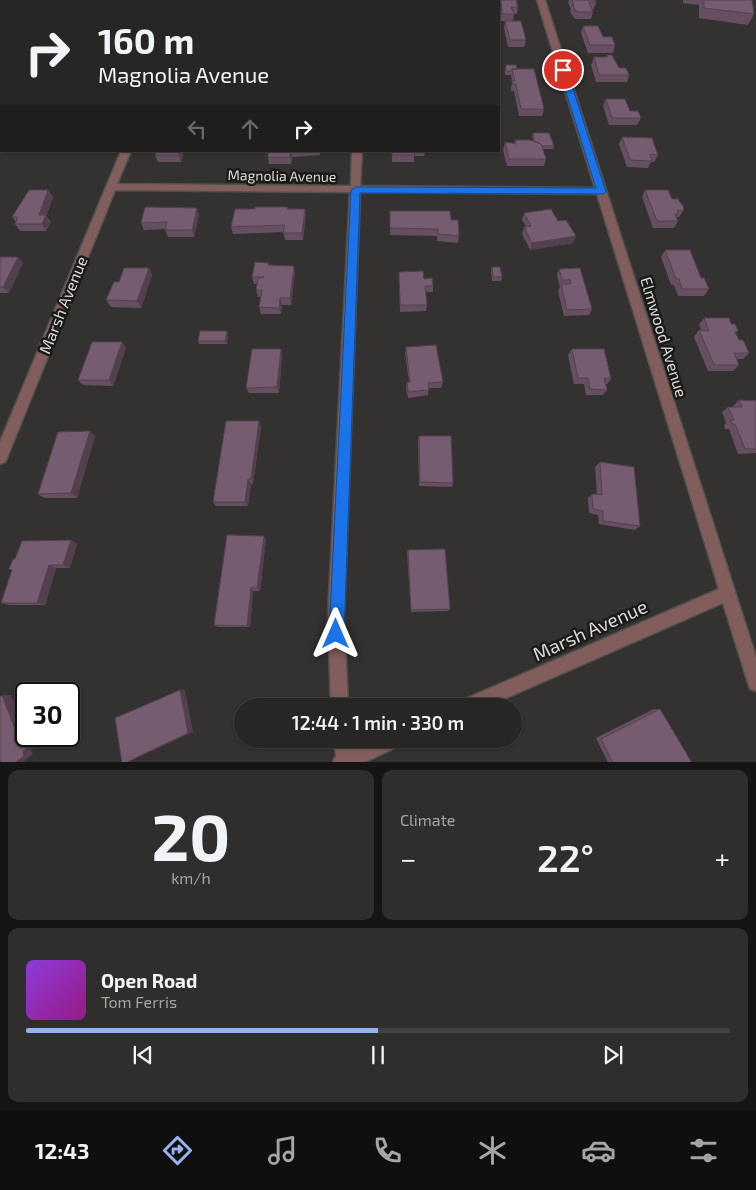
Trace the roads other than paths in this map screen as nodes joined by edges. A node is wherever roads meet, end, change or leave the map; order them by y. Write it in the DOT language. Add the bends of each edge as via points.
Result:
graph roads {
  1 [pos="541,0"];
  2 [pos="126,152"];
  3 [pos="357,152"];
  4 [pos="112,187"];
  5 [pos="356,190"];
  6 [pos="601,192"];
  7 [pos="0,458"];
  8 [pos="727,594"];
  9 [pos="756,683"];
  10 [pos="339,698"];
  11 [pos="487,698"];
  12 [pos="343,748"];
  13 [pos="375,748"];
  14 [pos="343,762"];
  1 -- 6 [label="street, Elmwood Avenue"];
  2 -- 4 [label="street, Marsh Avenue"];
  3 -- 5 [label="street"];
  4 -- 5 [label="street, Magnolia Avenue"];
  4 -- 7 [label="street, Marsh Avenue"];
  5 -- 6 [label="street, Magnolia Avenue"];
  5 -- 10 [label="street" via="336,616"];
  6 -- 8 [label="street, Elmwood Avenue"];
  8 -- 9 [label="street, Elmwood Avenue"];
  8 -- 11 [label="street, Marsh Avenue"];
  12 -- 14 [label="street"];
  13 -- 14 [label="street"];
}
